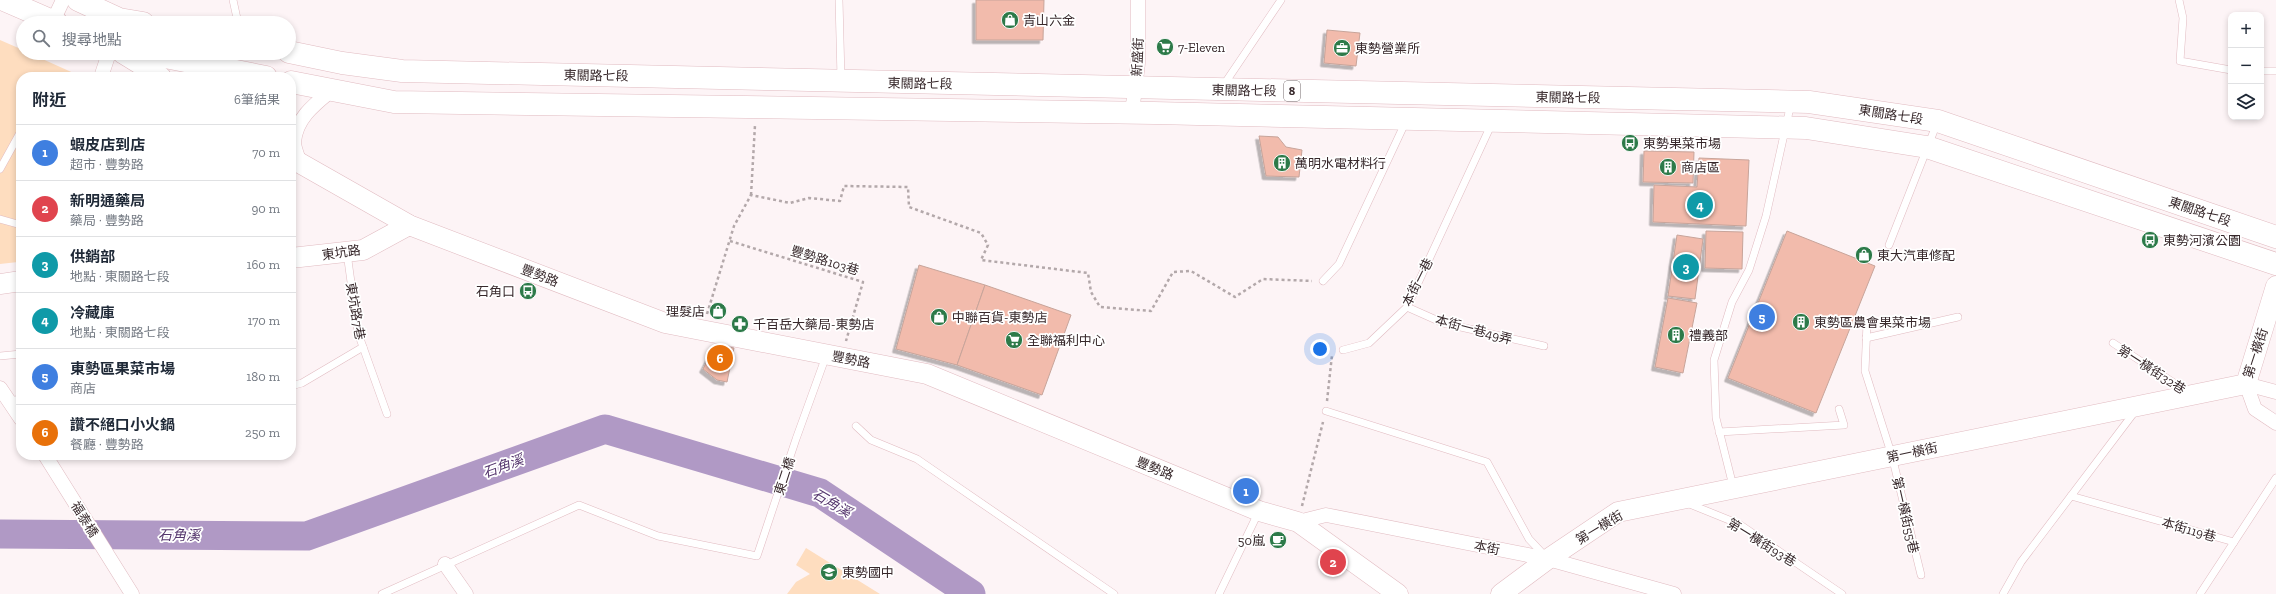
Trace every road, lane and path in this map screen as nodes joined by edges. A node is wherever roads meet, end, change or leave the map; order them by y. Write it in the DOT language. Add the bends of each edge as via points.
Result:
graph roads {
  1 [pos="4,0"];
  2 [pos="63,0"];
  3 [pos="78,0"];
  4 [pos="233,0"];
  5 [pos="839,0"];
  6 [pos="1138,0"];
  7 [pos="1281,0"];
  8 [pos="2179,0"];
  9 [pos="41,16"];
  10 [pos="57,16"];
  11 [pos="109,16"];
  12 [pos="236,16"];
  13 [pos="296,53"];
  14 [pos="107,60"];
  15 [pos="133,60"];
  16 [pos="180,60"];
  17 [pos="2228,69"];
  18 [pos="2264,71"];
  19 [pos="2276,71"];
  20 [pos="103,72"];
  21 [pos="153,72"];
  22 [pos="241,72"];
  23 [pos="841,81"];
  24 [pos="296,83"];
  25 [pos="1135,87"];
  26 [pos="1220,89"];
  27 [pos="332,90"];
  28 [pos="1792,101"];
  29 [pos="756,107"];
  30 [pos="1132,113"];
  31 [pos="1407,119"];
  32 [pos="1493,121"];
  33 [pos="1938,121"];
  34 [pos="1786,128"];
  35 [pos="296,135"];
  36 [pos="16,140"];
  37 [pos="1927,147"];
  38 [pos="296,162"];
  39 [pos="0,169"];
  40 [pos="751,195"];
  41 [pos="0,219"];
  42 [pos="16,224"];
  43 [pos="409,225"];
  44 [pos="2276,237"];
  45 [pos="729,241"];
  46 [pos="1889,245"];
  47 [pos="347,252"];
  48 [pos="296,257"];
  49 [pos="2276,264"];
  50 [pos="1323,281"];
  51 [pos="16,282"];
  52 [pos="0,284"];
  53 [pos="2276,286"];
  54 [pos="1407,307"];
  55 [pos="1958,317"];
  56 [pos="1867,323"];
  57 [pos="702,331"];
  58 [pos="1866,338"];
  59 [pos="2113,342"];
  60 [pos="1544,346"];
  61 [pos="363,347"];
  62 [pos="1343,350"];
  63 [pos="16,354"];
  64 [pos="0,356"];
  65 [pos="834,356"];
  66 [pos="2246,384"];
  67 [pos="296,385"];
  68 [pos="0,388"];
  69 [pos="2276,392"];
  70 [pos="2192,394"];
  71 [pos="15,400"];
  72 [pos="2139,405"];
  73 [pos="1839,409"];
  74 [pos="1326,411"];
  75 [pos="387,414"];
  76 [pos="2276,423"];
  77 [pos="856,426"];
  78 [pos="1720,432"];
  79 [pos="1892,456"];
  80 [pos="48,460"];
  81 [pos="2276,478"];
  82 [pos="1734,488"];
  83 [pos="2071,496"];
  84 [pos="1678,499"];
  85 [pos="1259,511"];
  86 [pos="1298,522"];
  87 [pos="2234,542"];
  88 [pos="1548,559"];
  89 [pos="445,564"];
  90 [pos="1921,575"];
  91 [pos="132,594"];
  92 [pos="382,594"];
  93 [pos="466,594"];
  94 [pos="1114,594"];
  95 [pos="1219,594"];
  96 [pos="1398,594"];
  97 [pos="1501,594"];
  98 [pos="1674,594"];
  99 [pos="1842,594"];
  100 [pos="2003,594"];
  101 [pos="2200,594"];
  1 -- 9 [label="main road"];
  2 -- 10 [label="street"];
  3 -- 11 [label="main road"];
  4 -- 12 [label="lane"];
  5 -- 23 [label="lane"];
  6 -- 25 [label="street, 新盛街" via="1138,63"];
  7 -- 26 [label="lane"];
  8 -- 17 [label="lane" via="2183,18 2180,61"];
  13 -- 23 [label="main road, 東關路七段 / 8" via="402,71"];
  14 -- 20 [label="street"];
  15 -- 21 [label="street"];
  16 -- 22 [label="main road"];
  18 -- 19 [label="lane"];
  23 -- 25 [label="main road, 東關路七段 / 8"];
  24 -- 27 [label="main road, 東關路七段 / 8"];
  25 -- 26 [label="main road, 東關路七段 / 8"];
  25 -- 30 [label="street, 新盛街"];
  26 -- 28 [label="main road, 東關路七段 / 8"];
  27 -- 29 [label="main road, 東關路七段 / 8" via="394,102"];
  27 -- 35 [label="street" via="314,104 300,122"];
  28 -- 33 [label="main road, 東關路七段 / 8"];
  28 -- 34 [label="lane"];
  29 -- 30 [label="main road, 東關路七段 / 8"];
  29 -- 40 [label="path"];
  30 -- 31 [label="main road, 東關路七段 / 8"];
  31 -- 32 [label="main road, 東關路七段 / 8"];
  31 -- 50 [label="lane" via="1339,264"];
  32 -- 34 [label="main road, 東關路七段 / 8"];
  32 -- 54 [label="lane, 本街一巷"];
  33 -- 37 [label="lane"];
  33 -- 44 [label="main road, 東關路七段 / 8"];
  34 -- 37 [label="main road, 東關路七段 / 8" via="1806,128"];
  34 -- 78 [label="lane" via="1766,216 1749,270 1732,302 1714,360 1716,418"];
  36 -- 39 [label="lane"];
  37 -- 46 [label="lane"];
  37 -- 49 [label="main road, 東關路七段 / 8"];
  38 -- 43 [label="street, 豐勢路"];
  40 -- 45 [label="path"];
  40 -- 50 [label="path" via="790,203 809,198 840,201 844,186 908,187 909,207 981,233 988,245 981,260 1088,273 1091,292 1100,307 1151,311 1173,272 1191,271 1234,297 1263,279"];
  41 -- 42 [label="lane"];
  43 -- 47 [label="street, 東坑路" via="363,250"];
  43 -- 57 [label="street, 豐勢路" via="665,323"];
  45 -- 57 [label="path"];
  45 -- 65 [label="path, 豐勢路103巷" via="863,282"];
  47 -- 48 [label="street, 東坑路"];
  47 -- 61 [label="lane, 東坑路7巷" via="358,333"];
  51 -- 52 [label="street"];
  53 -- 66 [label="street, 第一橫街"];
  54 -- 60 [label="lane, 本街一巷49弄" via="1443,323"];
  54 -- 62 [label="lane, 本街一巷" via="1369,343"];
  55 -- 58 [label="lane"];
  56 -- 58 [label="lane, 第一橫街55巷"];
  57 -- 65 [label="street, 豐勢路"];
  58 -- 79 [label="lane, 第一橫街55巷" via="1865,371"];
  59 -- 70 [label="lane, 第一橫街32巷"];
  61 -- 67 [label="lane"];
  61 -- 75 [label="lane, 東坑路7巷"];
  62 -- 74 [label="path" via="1333,349"];
  63 -- 64 [label="lane"];
  65 -- 85 [label="street, 豐勢路" via="927,374"];
  65 -- 89 [label="lane, 東二橋" via="796,439 758,556 658,536 579,505"];
  66 -- 69 [label="street"];
  66 -- 70 [label="street, 第一橫街"];
  66 -- 76 [label="street" via="2255,409"];
  68 -- 71 [label="street"];
  70 -- 72 [label="street, 第一橫街"];
  72 -- 79 [label="street, 第一橫街"];
  72 -- 83 [label="lane"];
  73 -- 78 [label="lane" via="1844,424"];
  74 -- 86 [label="path"];
  74 -- 88 [label="lane" via="1487,462 1529,539"];
  77 -- 94 [label="lane" via="871,440 917,459"];
  78 -- 82 [label="lane"];
  79 -- 82 [label="street, 第一橫街"];
  79 -- 90 [label="lane, 第一橫街55巷"];
  80 -- 91 [label="street, 福泰橋"];
  81 -- 87 [label="lane, 本街119巷"];
  82 -- 84 [label="street, 第一橫街"];
  83 -- 87 [label="lane, 本街119巷"];
  83 -- 100 [label="lane" via="2021,562"];
  84 -- 88 [label="street, 第一橫街" via="1618,512"];
  84 -- 99 [label="lane, 第一橫街93巷" via="1739,524"];
  85 -- 86 [label="street, 豐勢路"];
  85 -- 95 [label="lane"];
  86 -- 88 [label="street, 本街" via="1326,515"];
  86 -- 96 [label="street, 豐勢路"];
  87 -- 101 [label="lane"];
  88 -- 97 [label="street, 第一橫街"];
  88 -- 98 [label="street, 本街"];
  89 -- 92 [label="lane"];
  89 -- 93 [label="street"];
}
